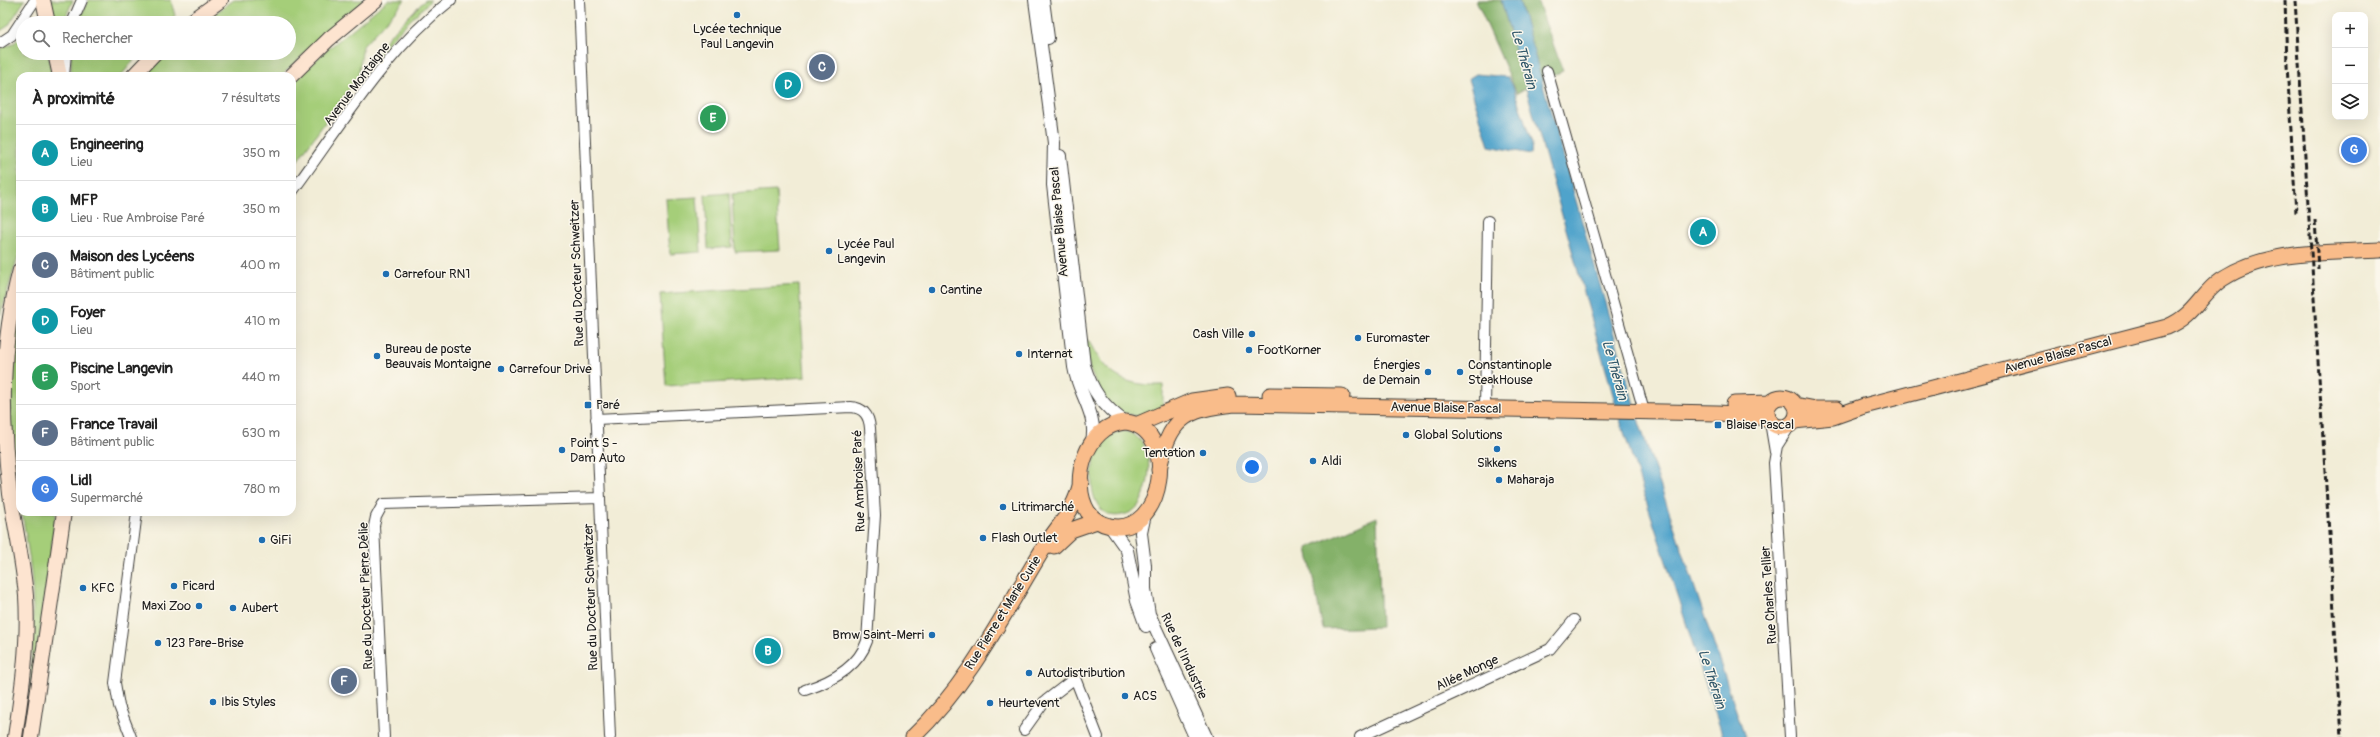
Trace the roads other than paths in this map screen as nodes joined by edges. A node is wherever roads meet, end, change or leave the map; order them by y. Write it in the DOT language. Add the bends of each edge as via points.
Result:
graph roads {
  1 [pos="82,0"];
  2 [pos="221,0"];
  3 [pos="376,0"];
  4 [pos="451,0"];
  5 [pos="579,0"];
  6 [pos="1035,0"];
  7 [pos="1043,0"];
  8 [pos="43,8"];
  9 [pos="34,16"];
  10 [pos="75,16"];
  11 [pos="199,16"];
  12 [pos="16,32"];
  13 [pos="0,43"];
  14 [pos="57,60"];
  15 [pos="65,60"];
  16 [pos="148,60"];
  17 [pos="1547,71"];
  18 [pos="59,72"];
  19 [pos="64,72"];
  20 [pos="137,72"];
  21 [pos="295,72"];
  22 [pos="296,187"];
  23 [pos="1488,221"];
  24 [pos="2380,250"];
  25 [pos="2380,259"];
  26 [pos="2235,272"];
  27 [pos="16,288"];
  28 [pos="1770,403"];
  29 [pos="1486,404"];
  30 [pos="1795,405"];
  31 [pos="1864,406"];
  32 [pos="1641,407"];
  33 [pos="596,419"];
  34 [pos="1769,421"];
  35 [pos="1793,422"];
  36 [pos="1130,424"];
  37 [pos="1092,442"];
  38 [pos="1775,452"];
  39 [pos="0,453"];
  40 [pos="1159,470"];
  41 [pos="1081,481"];
  42 [pos="10,495"];
  43 [pos="600,498"];
  44 [pos="1145,514"];
  45 [pos="63,516"];
  46 [pos="136,516"];
  47 [pos="1104,523"];
  48 [pos="1574,620"];
  49 [pos="805,690"];
  50 [pos="19,710"];
  51 [pos="1024,730"];
  52 [pos="15,737"];
  53 [pos="20,737"];
  54 [pos="31,737"];
  55 [pos="132,737"];
  56 [pos="384,737"];
  57 [pos="610,737"];
  58 [pos="913,737"];
  59 [pos="926,737"];
  60 [pos="1098,737"];
  61 [pos="1195,737"];
  62 [pos="1206,737"];
  63 [pos="1360,737"];
  64 [pos="1790,737"];
  1 -- 10 [label="street"];
  2 -- 11 [label="main road"];
  3 -- 21 [label="main road" via="329,39"];
  4 -- 22 [label="street, Avenue Montaigne" via="416,31 386,64"];
  5 -- 33 [label="street, Rue du Docteur Schweitzer"];
  6 -- 37 [label="street, Avenue Blaise Pascal" via="1053,136 1053,185 1074,367 1079,389 1092,414"];
  7 -- 36 [label="street, Avenue Blaise Pascal" via="1082,358 1097,397 1110,412"];
  8 -- 9 [label="street"];
  12 -- 13 [label="street"];
  14 -- 18 [label="main road"];
  15 -- 19 [label="street"];
  16 -- 20 [label="main road"];
  17 -- 32 [label="street"];
  23 -- 29 [label="street"];
  24 -- 26 [label="main road, Avenue Blaise Pascal" via="2274,258"];
  25 -- 26 [label="main road, Avenue Blaise Pascal"];
  26 -- 31 [label="main road, Avenue Blaise Pascal" via="2218,282 2192,312 2177,322"];
  27 -- 42 [label="main road" via="8,323 2,376 3,422"];
  28 -- 30 [label="main road, Avenue Blaise Pascal" via="1775,398 1783,397"];
  28 -- 32 [label="main road, Avenue Blaise Pascal"];
  28 -- 34 [label="main road" via="1767,410"];
  29 -- 32 [label="main road, Avenue Blaise Pascal"];
  29 -- 36 [label="main road, Avenue Blaise Pascal" via="1280,395 1211,397"];
  29 -- 40 [label="main road, Avenue Blaise Pascal" via="1220,406 1189,416 1175,426 1165,441"];
  30 -- 31 [label="main road, Avenue Blaise Pascal" via="1829,410"];
  30 -- 35 [label="main road" via="1797,414"];
  31 -- 35 [label="main road, Avenue Blaise Pascal" via="1833,418"];
  32 -- 34 [label="main road, Avenue Blaise Pascal" via="1737,414"];
  33 -- 43 [label="street, Rue du Docteur Schweitzer"];
  33 -- 49 [label="street, Rue Ambroise Paré" via="851,407 860,409 866,415 870,423 875,515 868,641 860,656 843,671 828,682"];
  34 -- 35 [label="main road, Avenue Blaise Pascal" via="1780,427"];
  34 -- 38 [label="street, Rue Charles Tellier"];
  35 -- 38 [label="street, Rue Charles Tellier"];
  36 -- 37 [label="main road, Avenue Blaise Pascal" via="1105,428"];
  36 -- 40 [label="main road, Avenue Blaise Pascal" via="1146,430 1154,442 1159,458"];
  37 -- 41 [label="main road, Avenue Blaise Pascal" via="1084,461"];
  38 -- 64 [label="street, Rue Charles Tellier"];
  39 -- 42 [label="main road"];
  40 -- 44 [label="main road, Avenue Blaise Pascal" via="1156,491"];
  41 -- 47 [label="main road, Avenue Blaise Pascal" via="1084,502 1089,513"];
  41 -- 58 [label="main road, Rue Pierre et Marie Curie" via="1073,507 1046,544 966,673"];
  42 -- 50 [label="main road" via="22,565 26,609 25,658"];
  43 -- 56 [label="street, Rue du Docteur Pierre Délie" via="383,504 374,526"];
  43 -- 57 [label="street, Rue du Docteur Schweitzer"];
  44 -- 47 [label="main road, Avenue Blaise Pascal" via="1139,521 1130,525"];
  44 -- 62 [label="street, Rue de l'Industrie" via="1141,533 1149,614"];
  45 -- 54 [label="main road"];
  46 -- 55 [label="street" via="115,683 119,706"];
  47 -- 59 [label="main road, Rue Pierre et Marie Curie" via="1071,530 1054,546 968,688"];
  47 -- 61 [label="street, Rue de l'Industrie" via="1127,550 1141,614"];
  48 -- 63 [label="street, Allée Monge" via="1550,649"];
  50 -- 52 [label="main road"];
  50 -- 53 [label="main road"];
  51 -- 60 [label="street" via="1048,698 1075,678"];
}
